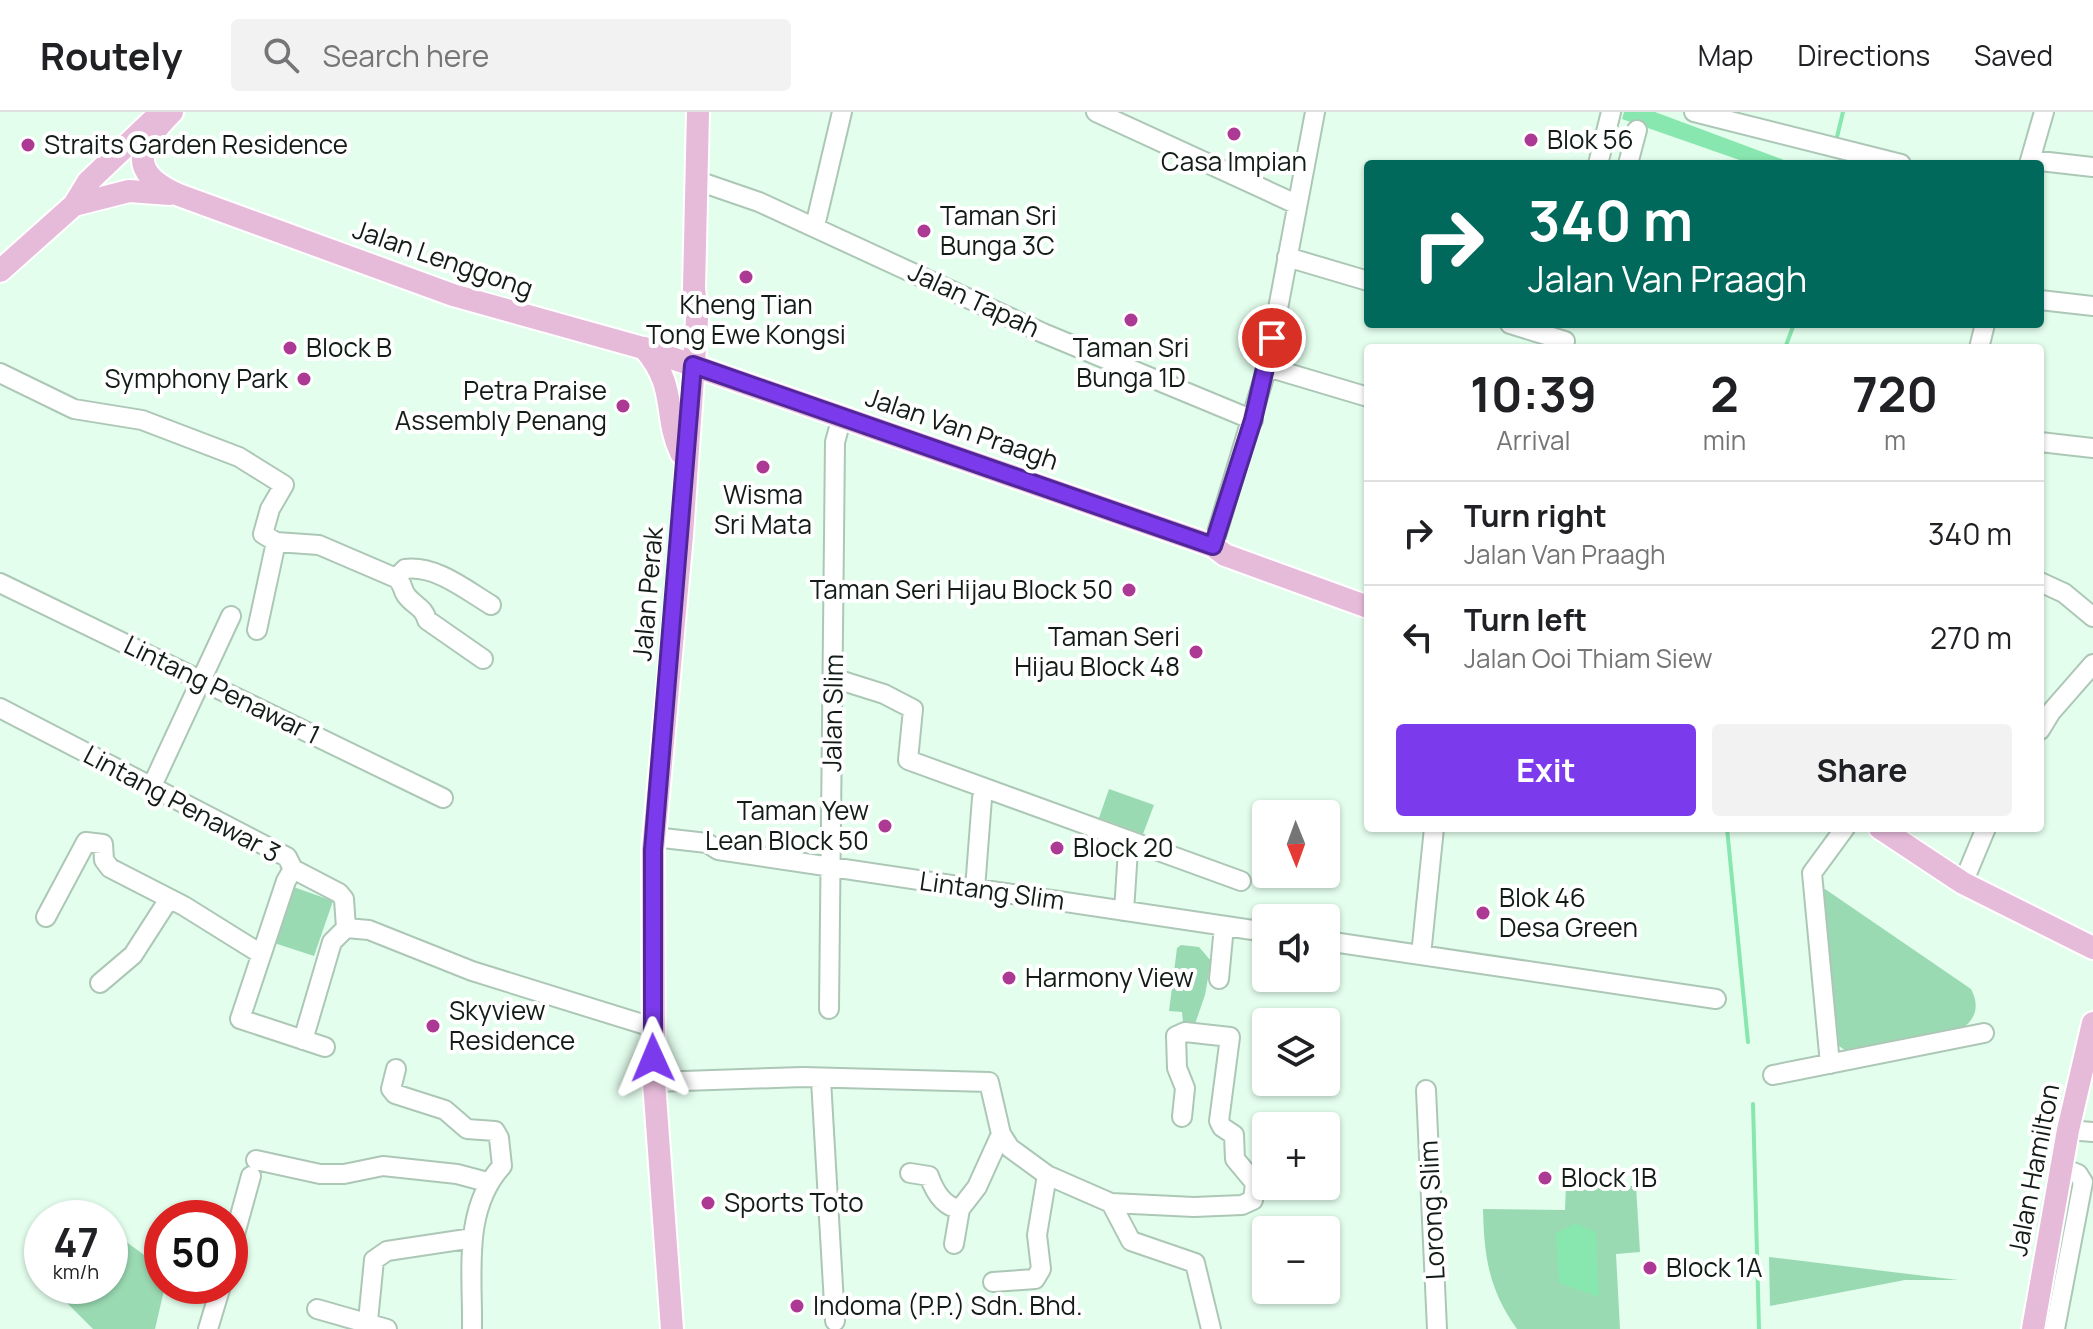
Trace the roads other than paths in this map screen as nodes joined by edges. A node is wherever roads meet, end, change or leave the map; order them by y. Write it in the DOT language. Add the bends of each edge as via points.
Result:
graph roads {
  1 [pos="161,112"];
  2 [pos="172,112"];
  3 [pos="698,112"];
  4 [pos="842,112"];
  5 [pos="1096,112"];
  6 [pos="1315,112"];
  7 [pos="1694,112"];
  8 [pos="2044,112"];
  9 [pos="1611,115"];
  10 [pos="1637,130"];
  11 [pos="1599,160"];
  12 [pos="1629,160"];
  13 [pos="1885,160"];
  14 [pos="2031,160"];
  15 [pos="2044,163"];
  16 [pos="2093,167"];
  17 [pos="695,180"];
  18 [pos="179,195"];
  19 [pos="1296,204"];
  20 [pos="74,205"];
  21 [pos="815,226"];
  22 [pos="1287,257"];
  23 [pos="0,271"];
  24 [pos="1364,280"];
  25 [pos="2044,300"];
  26 [pos="2093,306"];
  27 [pos="1523,328"];
  28 [pos="1565,341"];
  29 [pos="643,348"];
  30 [pos="688,363"];
  31 [pos="1267,367"];
  32 [pos="0,373"];
  33 [pos="1364,396"];
  34 [pos="842,417"];
  35 [pos="1253,420"];
  36 [pos="2044,442"];
  37 [pos="2093,448"];
  38 [pos="687,465"];
  39 [pos="276,542"];
  40 [pos="1213,546"];
  41 [pos="396,578"];
  42 [pos="0,583"];
  43 [pos="2044,584"];
  44 [pos="1364,595"];
  45 [pos="491,605"];
  46 [pos="1364,606"];
  47 [pos="231,616"];
  48 [pos="2093,617"];
  49 [pos="257,630"];
  50 [pos="483,659"];
  51 [pos="2093,664"];
  52 [pos="833,678"];
  53 [pos="201,679"];
  54 [pos="0,708"];
  55 [pos="2044,723"];
  56 [pos="151,788"];
  57 [pos="443,798"];
  58 [pos="982,798"];
  59 [pos="1434,832"];
  60 [pos="1842,832"];
  61 [pos="1886,832"];
  62 [pos="1984,832"];
  63 [pos="653,843"];
  64 [pos="1128,850"];
  65 [pos="831,868"];
  66 [pos="293,869"];
  67 [pos="1241,881"];
  68 [pos="1963,883"];
  69 [pos="975,889"];
  70 [pos="169,899"];
  71 [pos="1124,911"];
  72 [pos="46,917"];
  73 [pos="1224,926"];
  74 [pos="346,928"];
  75 [pos="1252,930"];
  76 [pos="1340,943"];
  77 [pos="2093,948"];
  78 [pos="261,954"];
  79 [pos="1421,955"];
  80 [pos="1219,979"];
  81 [pos="100,983"];
  82 [pos="1716,999"];
  83 [pos="829,1009"];
  84 [pos="2093,1023"];
  85 [pos="652,1027"];
  86 [pos="1984,1033"];
  87 [pos="303,1040"];
  88 [pos="325,1047"];
  89 [pos="1830,1064"];
  90 [pos="396,1069"];
  91 [pos="1773,1075"];
  92 [pos="821,1080"];
  93 [pos="654,1082"];
  94 [pos="1426,1090"];
  95 [pos="1182,1117"];
  96 [pos="2068,1130"];
  97 [pos="2093,1132"];
  98 [pos="1001,1134"];
  99 [pos="2062,1168"];
  100 [pos="910,1173"];
  101 [pos="1047,1175"];
  102 [pos="487,1182"];
  103 [pos="244,1200"];
  104 [pos="1111,1203"];
  105 [pos="960,1209"];
  106 [pos="473,1238"];
  107 [pos="954,1244"];
  108 [pos="993,1282"];
  109 [pos="216,1304"];
  110 [pos="317,1309"];
  111 [pos="368,1321"];
  112 [pos="835,1321"];
  113 [pos="208,1329"];
  114 [pos="387,1329"];
  115 [pos="472,1329"];
  116 [pos="672,1329"];
  117 [pos="1211,1329"];
  118 [pos="1437,1329"];
  119 [pos="2033,1329"];
  120 [pos="2055,1329"];
  1 -- 20 [label="main road" via="88,182"];
  2 -- 18 [label="main road, Jalan Lenggong" via="146,138 143,159 157,185"];
  3 -- 17 [label="main road, Jalan Perak"];
  4 -- 21 [label="street"];
  5 -- 19 [label="street"];
  6 -- 19 [label="street"];
  7 -- 13 [label="street"];
  8 -- 14 [label="street"];
  9 -- 11 [label="street"];
  10 -- 12 [label="street"];
  15 -- 16 [label="street"];
  17 -- 21 [label="street, Jalan Tapah"];
  17 -- 30 [label="main road, Jalan Perak"];
  18 -- 20 [label="main road, Jalan Lenggong" via="129,191"];
  18 -- 29 [label="main road, Jalan Lenggong" via="453,295"];
  19 -- 22 [label="street"];
  20 -- 23 [label="main road"];
  21 -- 35 [label="street, Jalan Tapah" via="1043,333"];
  22 -- 24 [label="street"];
  22 -- 31 [label="street"];
  25 -- 26 [label="street"];
  27 -- 28 [label="street"];
  29 -- 30 [label="main road, Jalan Lenggong"];
  29 -- 38 [label="main road" via="666,383 678,446"];
  30 -- 34 [label="main road, Jalan Van Praagh"];
  30 -- 38 [label="main road, Jalan Perak"];
  31 -- 33 [label="street"];
  31 -- 35 [label="street"];
  32 -- 39 [label="street" via="74,409 142,420 239,457 266,473 284,485 263,534"];
  34 -- 40 [label="main road, Jalan Van Praagh"];
  34 -- 52 [label="street, Jalan Slim" via="835,442"];
  35 -- 40 [label="street"];
  36 -- 37 [label="street"];
  38 -- 63 [label="main road, Jalan Perak"];
  39 -- 41 [label="street" via="319,545"];
  39 -- 49 [label="street"];
  40 -- 44 [label="main road, Jalan Van Praagh" via="1228,545"];
  40 -- 46 [label="main road, Jalan Van Praagh"];
  41 -- 45 [label="street" via="405,569 420,569"];
  41 -- 50 [label="street" via="427,620"];
  42 -- 53 [label="street, Lintang Penawar 1"];
  43 -- 48 [label="street"];
  47 -- 53 [label="street"];
  51 -- 55 [label="street"];
  52 -- 65 [label="street, Jalan Slim"];
  52 -- 67 [label="street" via="909,705 914,716 908,760"];
  53 -- 56 [label="street"];
  53 -- 57 [label="street, Lintang Penawar 1"];
  54 -- 56 [label="street, Lintang Penawar 3"];
  56 -- 66 [label="street, Lintang Penawar 3" via="287,857"];
  58 -- 69 [label="street"];
  59 -- 79 [label="street"];
  60 -- 89 [label="street" via="1812,873"];
  61 -- 68 [label="main road"];
  62 -- 68 [label="street"];
  63 -- 65 [label="street, Lintang Slim" via="707,843 718,850"];
  63 -- 85 [label="main road, Jalan Perak"];
  64 -- 71 [label="street"];
  65 -- 69 [label="street, Lintang Slim"];
  65 -- 83 [label="street, Jalan Slim"];
  66 -- 74 [label="street, Lintang Penawar 3" via="339,893"];
  66 -- 78 [label="street"];
  68 -- 77 [label="main road"];
  69 -- 71 [label="street, Lintang Slim"];
  70 -- 72 [label="street" via="106,864 106,848 94,840 86,842"];
  70 -- 78 [label="street"];
  70 -- 81 [label="street" via="133,955"];
  71 -- 73 [label="street, Lintang Slim"];
  73 -- 75 [label="street, Lintang Slim"];
  73 -- 80 [label="street"];
  74 -- 85 [label="street" via="369,930 472,971"];
  74 -- 87 [label="street" via="332,942"];
  76 -- 79 [label="street"];
  78 -- 87 [label="street" via="240,1019"];
  79 -- 82 [label="street"];
  84 -- 96 [label="main road, Jalan Hamilton"];
  85 -- 93 [label="main road, Jalan Perak"];
  86 -- 89 [label="street"];
  87 -- 88 [label="street"];
  89 -- 91 [label="street"];
  90 -- 102 [label="street" via="391,1089 395,1094 445,1110 467,1129 498,1134 502,1166"];
  92 -- 93 [label="street"];
  92 -- 98 [label="street" via="989,1082"];
  92 -- 112 [label="street"];
  93 -- 116 [label="main road, Jalan Perak"];
  94 -- 118 [label="street, Lorong Slim"];
  95 -- 104 [label="street" via="1185,1088 1177,1068 1176,1036 1185,1032 1230,1037 1219,1121 1234,1135 1235,1159 1255,1183 1253,1200 1194,1207"];
  96 -- 97 [label="street"];
  96 -- 99 [label="main road, Jalan Hamilton"];
  98 -- 101 [label="street" via="1020,1157"];
  98 -- 105 [label="street" via="977,1187"];
  99 -- 119 [label="main road, Jalan Hamilton"];
  99 -- 120 [label="street" via="2083,1182"];
  100 -- 105 [label="street" via="929,1176 939,1197"];
  101 -- 104 [label="street"];
  101 -- 108 [label="street" via="1037,1235 1041,1269 1035,1279"];
  102 -- 103 [label="street" via="383,1166 344,1174 253,1168"];
  102 -- 106 [label="street" via="478,1201"];
  104 -- 117 [label="street" via="1125,1237 1195,1263"];
  105 -- 107 [label="street"];
  106 -- 111 [label="street" via="379,1255 374,1260"];
  106 -- 115 [label="street"];
  109 -- 113 [label="street"];
  110 -- 111 [label="street"];
  111 -- 114 [label="street"];
}
